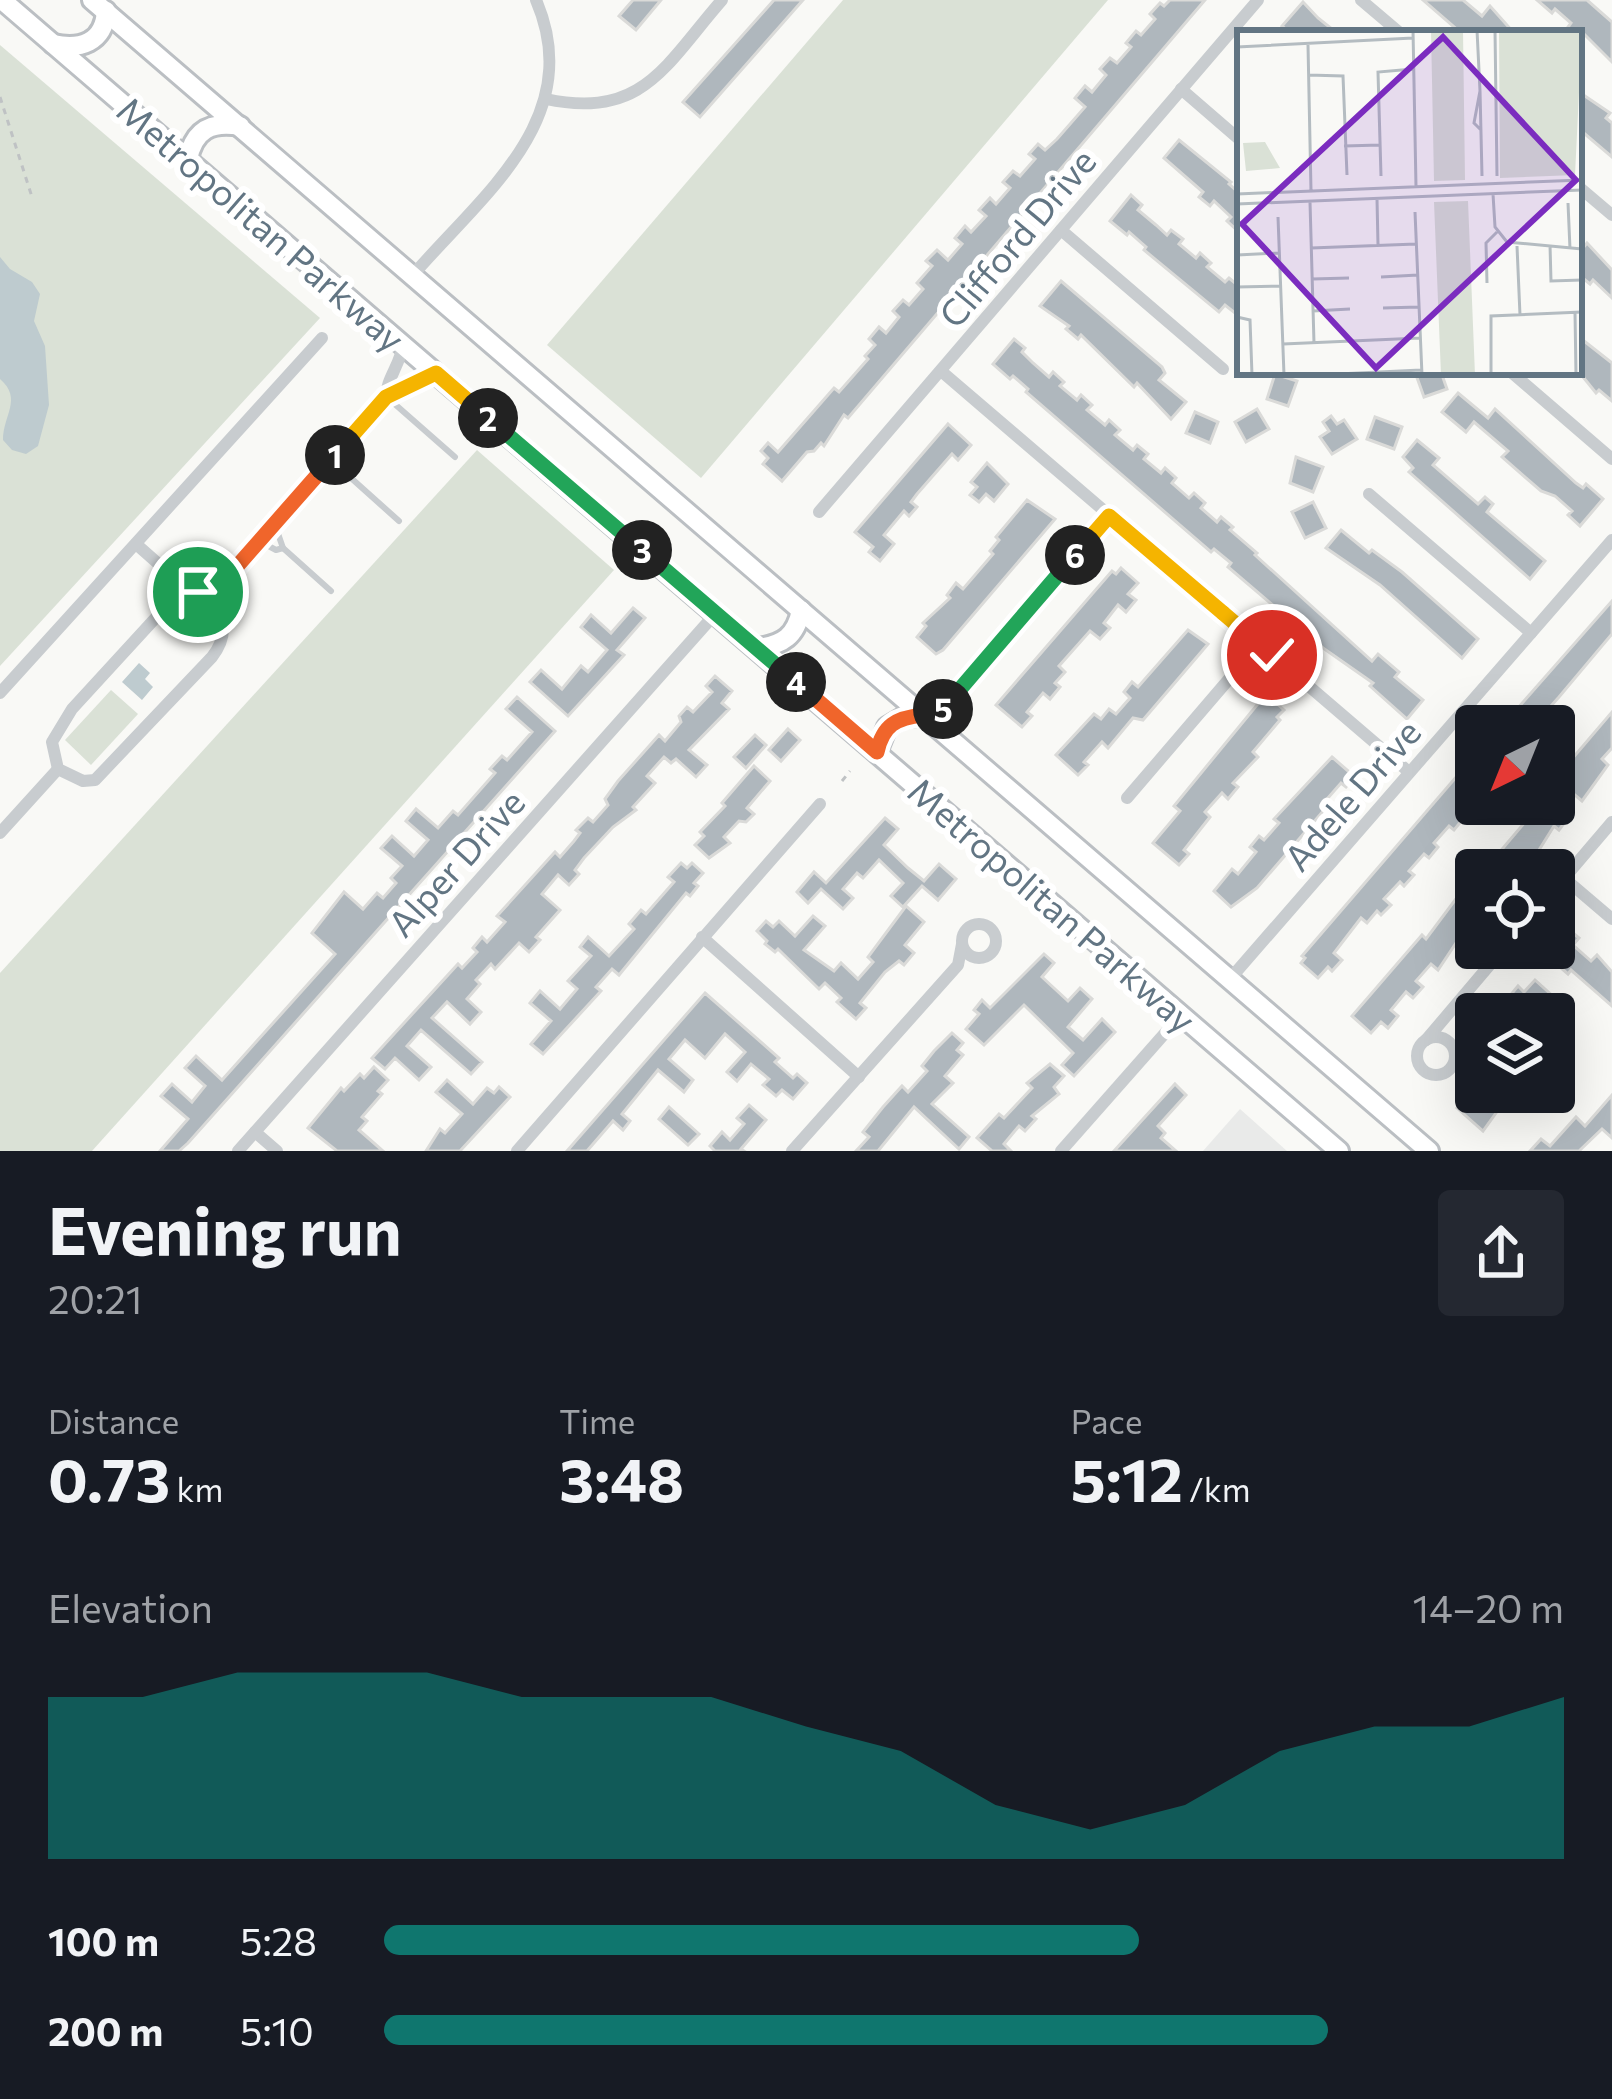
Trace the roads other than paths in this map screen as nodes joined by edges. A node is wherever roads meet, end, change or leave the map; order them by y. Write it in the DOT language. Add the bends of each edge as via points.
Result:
graph roads {
  1 [pos="2,0"];
  2 [pos="536,0"];
  3 [pos="722,0"];
  4 [pos="1258,0"];
  5 [pos="1361,0"];
  6 [pos="99,6"];
  7 [pos="1396,30"];
  8 [pos="53,44"];
  9 [pos="1181,89"];
  10 [pos="546,99"];
  11 [pos="240,126"];
  12 [pos="1237,137"];
  13 [pos="188,159"];
  14 [pos="1582,190"];
  15 [pos="1612,215"];
  16 [pos="1060,230"];
  17 [pos="412,275"];
  18 [pos="322,338"];
  19 [pos="403,344"];
  20 [pos="1223,369"];
  21 [pos="940,370"];
  22 [pos="436,373"];
  23 [pos="1514,375"];
  24 [pos="386,397"];
  25 [pos="344,446"];
  26 [pos="455,458"];
  27 [pos="1612,459"];
  28 [pos="320,472"];
  29 [pos="351,478"];
  30 [pos="1369,494"];
  31 [pos="819,512"];
  32 [pos="1109,516"];
  33 [pos="399,521"];
  34 [pos="274,524"];
  35 [pos="1612,540"];
  36 [pos="260,541"];
  37 [pos="136,544"];
  38 [pos="283,548"];
  39 [pos="331,591"];
  40 [pos="182,593"];
  41 [pos="210,597"];
  42 [pos="801,610"];
  43 [pos="716,614"];
  44 [pos="1531,633"];
  45 [pos="1259,644"];
  46 [pos="757,648"];
  47 [pos="0,693"];
  48 [pos="927,718"];
  49 [pos="877,752"];
  50 [pos="58,769"];
  51 [pos="1409,772"];
  52 [pos="1127,798"];
  53 [pos="820,804"];
  54 [pos="1612,822"];
  55 [pos="0,832"];
  56 [pos="1575,865"];
  57 [pos="1575,887"];
  58 [pos="1612,919"];
  59 [pos="702,937"];
  60 [pos="962,944"];
  61 [pos="979,958"];
  62 [pos="958,965"];
  63 [pos="1486,969"];
  64 [pos="1230,979"];
  65 [pos="1181,1015"];
  66 [pos="1443,1019"];
  67 [pos="1426,1040"];
  68 [pos="1447,1041"];
  69 [pos="859,1076"];
  70 [pos="255,1132"];
  71 [pos="238,1151"];
  72 [pos="277,1151"];
  73 [pos="517,1151"];
  74 [pos="793,1151"];
  75 [pos="1061,1151"];
  76 [pos="1339,1151"];
  77 [pos="1429,1151"];
  1 -- 8 [label="main road, Metropolitan Parkway"];
  2 -- 10 [label="street" via="548,38"];
  3 -- 10 [label="street" via="638,92 596,104"];
  4 -- 9 [label="street, Clifford Drive"];
  5 -- 7 [label="street"];
  6 -- 8 [label="main road" via="102,31 88,43"];
  6 -- 11 [label="main road, Metropolitan Parkway"];
  8 -- 13 [label="main road, Metropolitan Parkway"];
  9 -- 12 [label="street"];
  9 -- 16 [label="street, Clifford Drive"];
  10 -- 17 [label="street" via="515,158"];
  11 -- 13 [label="main road" via="204,129"];
  11 -- 17 [label="main road, Metropolitan Parkway"];
  13 -- 19 [label="main road, Metropolitan Parkway"];
  14 -- 15 [label="street"];
  16 -- 20 [label="street"];
  16 -- 21 [label="street, Clifford Drive"];
  17 -- 42 [label="main road, Metropolitan Parkway"];
  18 -- 37 [label="street"];
  19 -- 22 [label="main road, Metropolitan Parkway"];
  19 -- 24 [label="street"];
  21 -- 31 [label="street, Clifford Drive"];
  21 -- 32 [label="street"];
  22 -- 24 [label="street"];
  22 -- 43 [label="main road, Metropolitan Parkway"];
  23 -- 27 [label="street"];
  24 -- 25 [label="street"];
  24 -- 26 [label="lane"];
  25 -- 28 [label="street"];
  25 -- 29 [label="lane"];
  28 -- 29 [label="lane"];
  28 -- 34 [label="street"];
  29 -- 33 [label="lane"];
  30 -- 44 [label="street"];
  32 -- 45 [label="street"];
  32 -- 48 [label="street"];
  34 -- 36 [label="street"];
  34 -- 38 [label="lane"];
  35 -- 44 [label="street, Adele Drive"];
  36 -- 38 [label="lane"];
  36 -- 41 [label="street"];
  37 -- 40 [label="street"];
  37 -- 47 [label="street"];
  38 -- 39 [label="lane"];
  40 -- 41 [label="street"];
  40 -- 50 [label="street" via="55,733"];
  41 -- 50 [label="street" via="224,630 212,657 95,779"];
  42 -- 46 [label="main road" via="791,635"];
  42 -- 48 [label="main road, Metropolitan Parkway"];
  43 -- 46 [label="main road, Metropolitan Parkway"];
  43 -- 70 [label="street, Alper Drive"];
  44 -- 51 [label="street, Adele Drive"];
  45 -- 51 [label="street"];
  45 -- 52 [label="street"];
  46 -- 49 [label="main road, Metropolitan Parkway"];
  48 -- 49 [label="main road" via="887,727"];
  48 -- 64 [label="main road, Metropolitan Parkway"];
  49 -- 65 [label="main road, Metropolitan Parkway"];
  50 -- 55 [label="street"];
  51 -- 64 [label="street, Adele Drive"];
  53 -- 59 [label="street"];
  54 -- 56 [label="street"];
  57 -- 58 [label="street"];
  59 -- 69 [label="street"];
  59 -- 73 [label="street"];
  60 -- 61 [label="street"];
  60 -- 61 [label="street" via="968,928 990,928 996,944"];
  60 -- 62 [label="street"];
  61 -- 62 [label="street"];
  62 -- 69 [label="street"];
  63 -- 66 [label="street"];
  64 -- 77 [label="main road, Metropolitan Parkway"];
  65 -- 75 [label="street"];
  65 -- 76 [label="main road, Metropolitan Parkway"];
  66 -- 67 [label="street"];
  66 -- 68 [label="street"];
  67 -- 68 [label="street"];
  67 -- 68 [label="street" via="1419,1064 1437,1075 1454,1062"];
  69 -- 74 [label="street"];
  70 -- 71 [label="street, Alper Drive"];
  70 -- 72 [label="street"];
}
